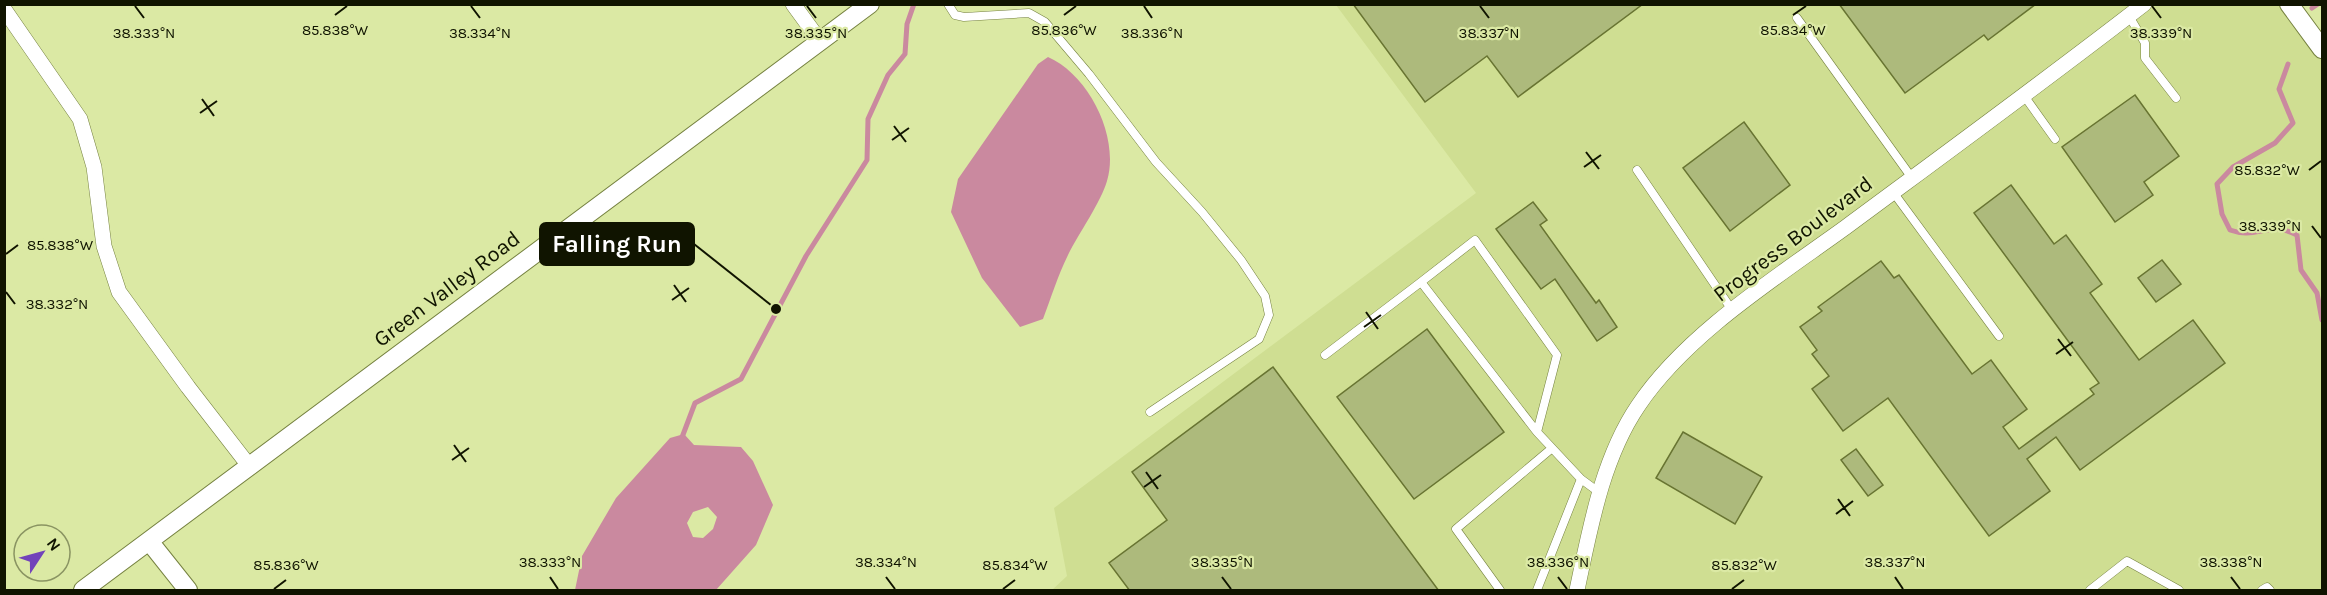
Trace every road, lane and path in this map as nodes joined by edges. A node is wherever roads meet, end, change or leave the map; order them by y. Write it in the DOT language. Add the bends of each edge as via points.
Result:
graph roads {
  1 [pos="794,4"];
  2 [pos="870,4"];
  3 [pos="948,4"];
  4 [pos="2144,4"];
  5 [pos="2289,4"];
  6 [pos="4,9"];
  7 [pos="2129,16"];
  8 [pos="1797,18"];
  9 [pos="820,41"];
  10 [pos="2322,50"];
  11 [pos="2025,97"];
  12 [pos="2176,98"];
  13 [pos="2055,139"];
  14 [pos="1637,170"];
  15 [pos="1912,178"];
  16 [pos="1893,192"];
  17 [pos="1421,282"];
  18 [pos="1733,311"];
  19 [pos="2000,336"];
  20 [pos="1325,354"];
  21 [pos="1150,412"];
  22 [pos="1537,432"];
  23 [pos="1551,449"];
  24 [pos="250,466"];
  25 [pos="1581,479"];
  26 [pos="1601,494"];
  27 [pos="149,542"];
  28 [pos="83,591"];
  29 [pos="188,591"];
  30 [pos="1500,591"];
  31 [pos="1537,591"];
  32 [pos="1577,591"];
  33 [pos="2090,591"];
  34 [pos="2179,591"];
  35 [pos="2262,591"];
  36 [pos="2270,591"];
  1 -- 9 [label="street"];
  2 -- 9 [label="street, Green Valley Road"];
  3 -- 21 [label="lane" via="955,15 963,17 1029,13 1045,22 1156,162 1241,260 1265,296 1269,315 1259,339"];
  4 -- 7 [label="street, Progress Boulevard"];
  5 -- 10 [label="street"];
  6 -- 24 [label="street" via="80,120 94,167 104,246 119,292"];
  7 -- 11 [label="street, Progress Boulevard"];
  7 -- 12 [label="lane" via="2145,43 2145,58"];
  8 -- 15 [label="lane"];
  9 -- 24 [label="street, Green Valley Road"];
  11 -- 13 [label="lane"];
  11 -- 15 [label="street, Progress Boulevard"];
  14 -- 18 [label="lane"];
  15 -- 16 [label="street, Progress Boulevard"];
  16 -- 18 [label="street, Progress Boulevard"];
  16 -- 19 [label="lane"];
  17 -- 20 [label="lane"];
  17 -- 22 [label="lane"];
  17 -- 22 [label="lane" via="1475,240 1557,355"];
  18 -- 26 [label="street, Progress Boulevard" via="1670,365 1637,407 1613,456"];
  22 -- 23 [label="lane"];
  23 -- 25 [label="lane"];
  23 -- 30 [label="lane" via="1456,529"];
  24 -- 27 [label="street, Green Valley Road"];
  25 -- 26 [label="lane"];
  25 -- 31 [label="lane"];
  26 -- 32 [label="street, Progress Boulevard"];
  27 -- 28 [label="street, Green Valley Road"];
  27 -- 29 [label="street"];
  33 -- 34 [label="lane" via="2127,561"];
  35 -- 36 [label="lane" via="2267,587"];
}
